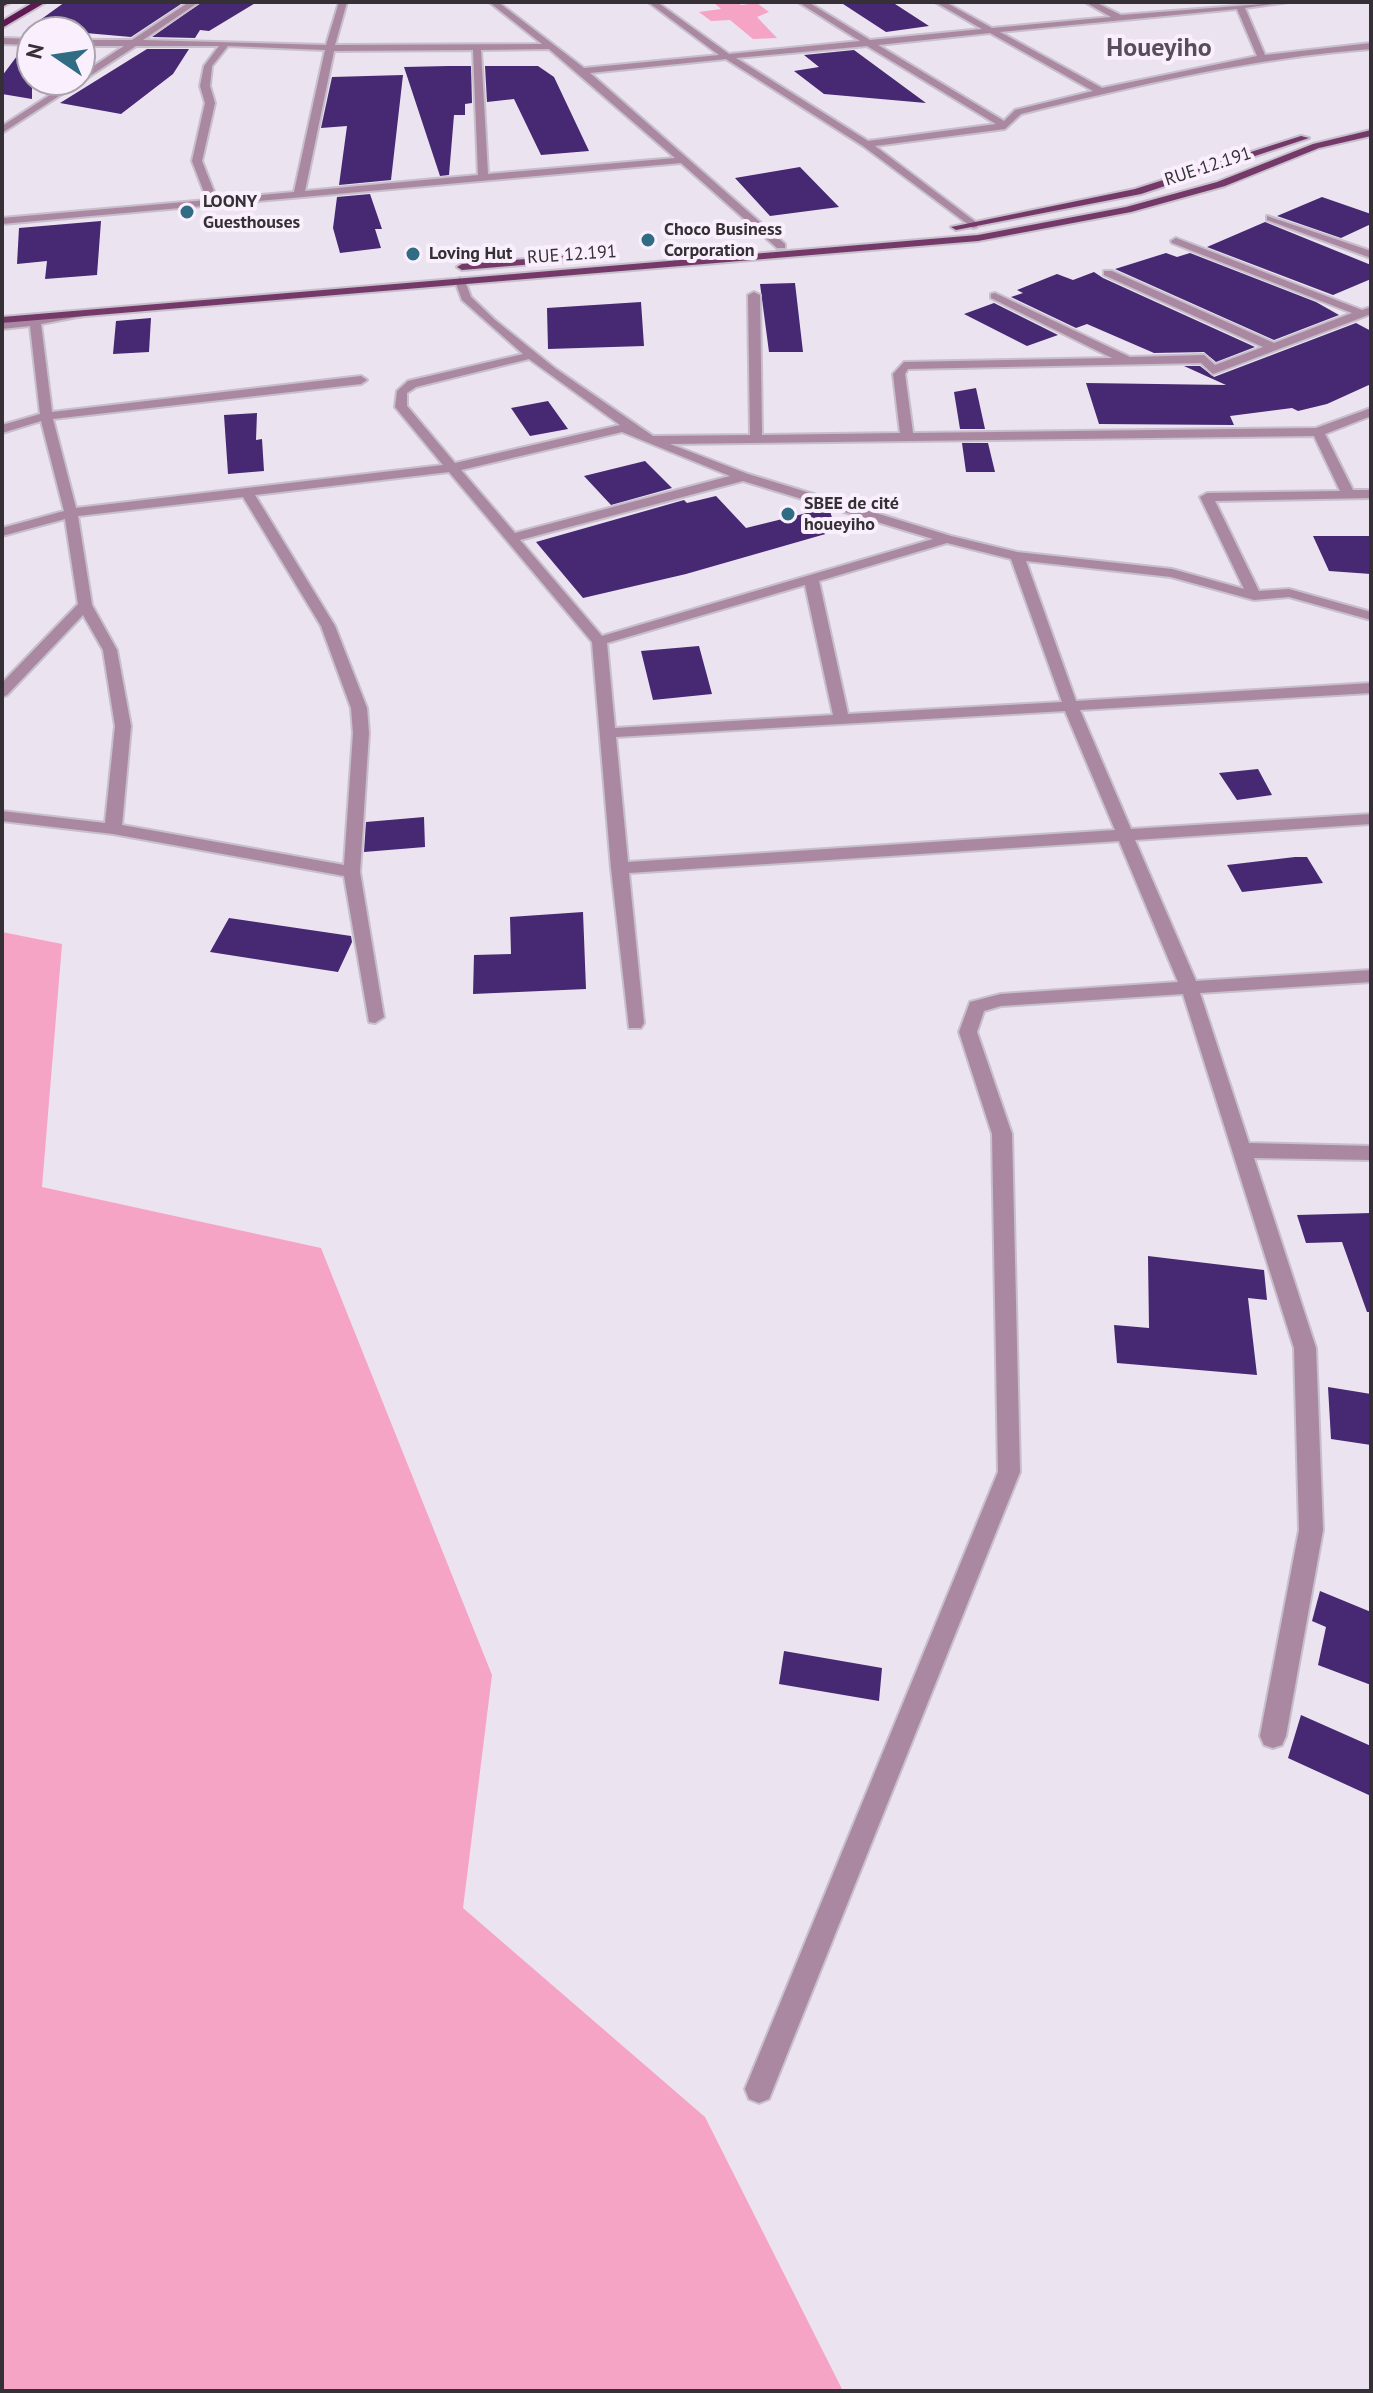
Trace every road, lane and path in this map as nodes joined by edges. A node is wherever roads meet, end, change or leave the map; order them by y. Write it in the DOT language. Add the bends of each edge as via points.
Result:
graph roads {
  1 [pos="41,2"];
  2 [pos="195,2"];
  3 [pos="343,2"];
  4 [pos="493,2"];
  5 [pos="652,2"];
  6 [pos="802,2"];
  7 [pos="939,2"];
  8 [pos="1089,2"];
  9 [pos="1284,2"];
  10 [pos="1245,5"];
  11 [pos="1120,18"];
  12 [pos="2,25"];
  13 [pos="991,31"];
  14 [pos="868,42"];
  15 [pos="96,43"];
  16 [pos="226,43"];
  17 [pos="133,44"];
  18 [pos="1371,46"];
  19 [pos="548,47"];
  20 [pos="330,48"];
  21 [pos="477,48"];
  22 [pos="1261,56"];
  23 [pos="728,57"];
  24 [pos="96,69"];
  25 [pos="582,71"];
  26 [pos="1100,91"];
  27 [pos="54,96"];
  28 [pos="1371,124"];
  29 [pos="1005,126"];
  30 [pos="2,130"];
  31 [pos="1371,133"];
  32 [pos="866,144"];
  33 [pos="681,160"];
  34 [pos="483,177"];
  35 [pos="299,193"];
  36 [pos="213,202"];
  37 [pos="1271,218"];
  38 [pos="2,221"];
  39 [pos="973,225"];
  40 [pos="1176,241"];
  41 [pos="781,246"];
  42 [pos="635,254"];
  43 [pos="1371,255"];
  44 [pos="588,258"];
  45 [pos="1108,273"];
  46 [pos="460,281"];
  47 [pos="754,295"];
  48 [pos="995,296"];
  49 [pos="2,310"];
  50 [pos="103,312"];
  51 [pos="1367,312"];
  52 [pos="35,322"];
  53 [pos="2,323"];
  54 [pos="1273,347"];
  55 [pos="532,355"];
  56 [pos="1130,362"];
  57 [pos="361,380"];
  58 [pos="1371,412"];
  59 [pos="46,416"];
  60 [pos="2,429"];
  61 [pos="1318,432"];
  62 [pos="907,437"];
  63 [pos="756,439"];
  64 [pos="650,440"];
  65 [pos="451,468"];
  66 [pos="743,477"];
  67 [pos="247,492"];
  68 [pos="1371,494"];
  69 [pos="1349,495"];
  70 [pos="71,513"];
  71 [pos="2,532"];
  72 [pos="511,538"];
  73 [pos="947,539"];
  74 [pos="1017,556"];
  75 [pos="811,578"];
  76 [pos="1254,596"];
  77 [pos="85,605"];
  78 [pos="1371,616"];
  79 [pos="599,641"];
  80 [pos="1371,688"];
  81 [pos="2,692"];
  82 [pos="1071,707"];
  83 [pos="841,719"];
  84 [pos="607,733"];
  85 [pos="2,816"];
  86 [pos="1371,819"];
  87 [pos="113,829"];
  88 [pos="1127,835"];
  89 [pos="619,868"];
  90 [pos="352,872"];
  91 [pos="1371,976"];
  92 [pos="1190,989"];
  93 [pos="375,1017"];
  94 [pos="635,1023"];
  95 [pos="1241,1150"];
  96 [pos="1371,1153"];
  97 [pos="1273,1736"];
  98 [pos="759,2089"];
  1 -- 12 [label="highway"];
  2 -- 17 [label="street"];
  3 -- 20 [label="street"];
  4 -- 19 [label="street"];
  5 -- 23 [label="street"];
  6 -- 14 [label="street"];
  7 -- 13 [label="street"];
  8 -- 11 [label="street"];
  9 -- 10 [label="street"];
  10 -- 11 [label="street"];
  10 -- 22 [label="street"];
  11 -- 13 [label="street"];
  13 -- 14 [label="street"];
  13 -- 26 [label="street"];
  14 -- 23 [label="street"];
  14 -- 29 [label="street"];
  15 -- 17 [label="street"];
  16 -- 17 [label="street"];
  16 -- 20 [label="street"];
  16 -- 36 [label="street" via="208,66 205,86 210,103 197,161"];
  17 -- 24 [label="street"];
  18 -- 22 [label="street"];
  19 -- 21 [label="street"];
  19 -- 25 [label="street"];
  20 -- 21 [label="street"];
  20 -- 35 [label="street"];
  21 -- 34 [label="street"];
  22 -- 26 [label="street"];
  23 -- 25 [label="street"];
  23 -- 32 [label="street"];
  25 -- 33 [label="street"];
  26 -- 29 [label="street" via="1018,112"];
  27 -- 30 [label="street"];
  28 -- 39 [label="main road, RUE 12.191" via="1303,139 1137,192"];
  29 -- 32 [label="street"];
  31 -- 46 [label="main road, RUE 12.191" via="1316,146 1166,200 1029,230 896,247"];
  32 -- 39 [label="street"];
  33 -- 34 [label="street"];
  33 -- 41 [label="street"];
  34 -- 35 [label="street"];
  35 -- 36 [label="street"];
  36 -- 38 [label="street"];
  37 -- 43 [label="street"];
  39 -- 41 [label="main road, RUE 12.191"];
  40 -- 51 [label="street"];
  41 -- 42 [label="main road, RUE 12.191"];
  44 -- 49 [label="main road, RUE 12.191"];
  45 -- 54 [label="street"];
  46 -- 50 [label="main road, RUE 12.191"];
  46 -- 55 [label="street" via="466,298"];
  47 -- 63 [label="street"];
  48 -- 56 [label="street"];
  50 -- 52 [label="street"];
  50 -- 53 [label="main road, RUE 12.191"];
  51 -- 54 [label="street"];
  52 -- 53 [label="street"];
  52 -- 59 [label="street"];
  54 -- 56 [label="street" via="1213,370 1204,359"];
  55 -- 64 [label="street"];
  55 -- 65 [label="street" via="401,391 401,407"];
  56 -- 62 [label="street" via="904,366 899,374"];
  57 -- 59 [label="street"];
  58 -- 61 [label="street"];
  59 -- 60 [label="street"];
  59 -- 70 [label="street"];
  61 -- 62 [label="street"];
  61 -- 69 [label="street"];
  62 -- 63 [label="street"];
  63 -- 64 [label="street"];
  64 -- 65 [label="street" via="623,428"];
  64 -- 66 [label="street"];
  65 -- 67 [label="street"];
  65 -- 72 [label="street"];
  66 -- 72 [label="street"];
  66 -- 73 [label="street"];
  67 -- 70 [label="street"];
  67 -- 90 [label="street" via="328,626 359,708"];
  68 -- 69 [label="street"];
  69 -- 76 [label="street" via="1207,497"];
  70 -- 71 [label="street"];
  70 -- 77 [label="street"];
  72 -- 79 [label="street"];
  73 -- 74 [label="street"];
  73 -- 75 [label="street"];
  74 -- 76 [label="street" via="1172,573"];
  74 -- 82 [label="street"];
  75 -- 79 [label="street"];
  75 -- 83 [label="street"];
  76 -- 78 [label="street" via="1289,593"];
  77 -- 81 [label="street"];
  77 -- 87 [label="street" via="110,650 123,726"];
  79 -- 84 [label="street"];
  80 -- 82 [label="street"];
  82 -- 83 [label="street"];
  82 -- 88 [label="street"];
  83 -- 84 [label="street"];
  84 -- 89 [label="street"];
  85 -- 87 [label="street"];
  86 -- 88 [label="street"];
  87 -- 90 [label="street"];
  88 -- 89 [label="street"];
  88 -- 92 [label="street"];
  89 -- 94 [label="street"];
  90 -- 93 [label="street"];
  91 -- 92 [label="street"];
  92 -- 95 [label="street"];
  92 -- 98 [label="street" via="1001,1000 976,1007 968,1032 1002,1134 1009,1472"];
  95 -- 96 [label="street"];
  95 -- 97 [label="street" via="1305,1348 1311,1530"];
}
